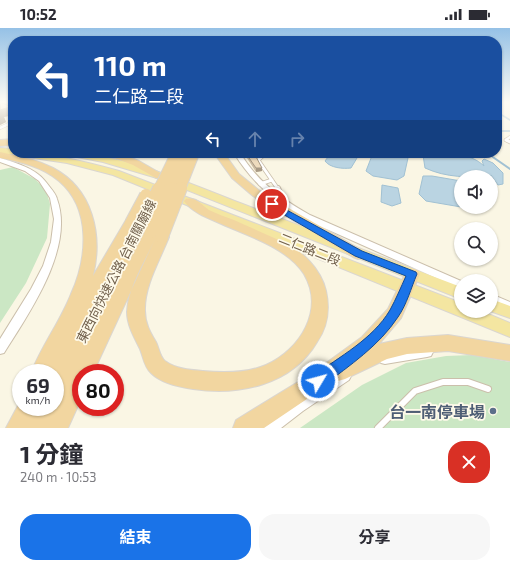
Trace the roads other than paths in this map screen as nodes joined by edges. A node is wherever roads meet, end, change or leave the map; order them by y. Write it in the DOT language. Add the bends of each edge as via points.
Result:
graph roads {
  1 [pos="510,137"];
  2 [pos="510,142"];
  3 [pos="17,158"];
  4 [pos="56,158"];
  5 [pos="95,158"];
  6 [pos="122,158"];
  7 [pos="167,158"];
  8 [pos="185,158"];
  9 [pos="185,158"];
  10 [pos="223,158"];
  11 [pos="240,158"];
  12 [pos="260,158"];
  13 [pos="0,160"];
  14 [pos="160,176"];
  15 [pos="272,180"];
  16 [pos="260,185"];
  17 [pos="190,201"];
  18 [pos="284,204"];
  19 [pos="146,230"];
  20 [pos="358,254"];
  21 [pos="409,281"];
  22 [pos="454,282"];
  23 [pos="454,291"];
  24 [pos="498,301"];
  25 [pos="454,306"];
  26 [pos="510,306"];
  27 [pos="498,308"];
  28 [pos="510,312"];
  29 [pos="481,318"];
  30 [pos="510,330"];
  31 [pos="0,349"];
  32 [pos="510,352"];
  33 [pos="45,364"];
  34 [pos="54,364"];
  35 [pos="87,364"];
  36 [pos="64,373"];
  37 [pos="318,381"];
  38 [pos="488,389"];
  39 [pos="72,395"];
  40 [pos="29,416"];
  41 [pos="17,428"];
  42 [pos="56,428"];
  43 [pos="244,428"];
  44 [pos="270,428"];
  45 [pos="378,428"];
  1 -- 2 [label="lane" via="506,140"];
  3 -- 33 [label="highway" via="40,166 68,182 85,206 90,227 89,267 79,297"];
  4 -- 17 [label="main road, 二仁路二段" via="137,180"];
  5 -- 14 [label="main road, 二仁路二段"];
  6 -- 14 [label="highway"];
  7 -- 19 [label="highway, bridge"];
  8 -- 19 [label="highway, bridge"];
  9 -- 19 [label="highway, 東西向快速公路 台南關廟線, bridge"];
  10 -- 20 [label="highway" via="237,178 248,187 272,204"];
  11 -- 16 [label="street" via="250,175"];
  12 -- 15 [label="lane" via="258,160"];
  13 -- 31 [label="street" via="29,171 41,179 49,189 56,206 57,225 51,259 42,279"];
  14 -- 20 [label="main road, 二仁路二段"];
  15 -- 16 [label="lane"];
  15 -- 18 [label="lane"];
  16 -- 18 [label="street"];
  17 -- 19 [label="highway" via="206,213 296,254 312,273 321,300 320,314 306,345 290,360 250,379 226,382 199,381 176,376 157,366 138,327 136,310 142,288"];
  17 -- 21 [label="main road, 二仁路二段"];
  18 -- 22 [label="street" via="307,217"];
  19 -- 34 [label="highway" via="88,300"];
  19 -- 35 [label="highway, 東西向快速公路 台南關廟線"];
  19 -- 36 [label="highway, 東西向快速公路 台南關廟線"];
  20 -- 21 [label="main road, 二仁路二段"];
  21 -- 23 [label="main road, 二仁路二段"];
  21 -- 25 [label="main road, 二仁路二段"];
  21 -- 37 [label="highway" via="395,313 382,329"];
  24 -- 26 [label="street"];
  27 -- 28 [label="main road"];
  29 -- 30 [label="main road"];
  32 -- 37 [label="highway" via="448,343 407,346 384,351"];
  32 -- 44 [label="street" via="427,352 380,360 341,378"];
  37 -- 43 [label="highway"];
  38 -- 45 [label="lane" via="468,382 443,382 415,391"];
  39 -- 42 [label="highway"];
  40 -- 41 [label="highway"];
}
